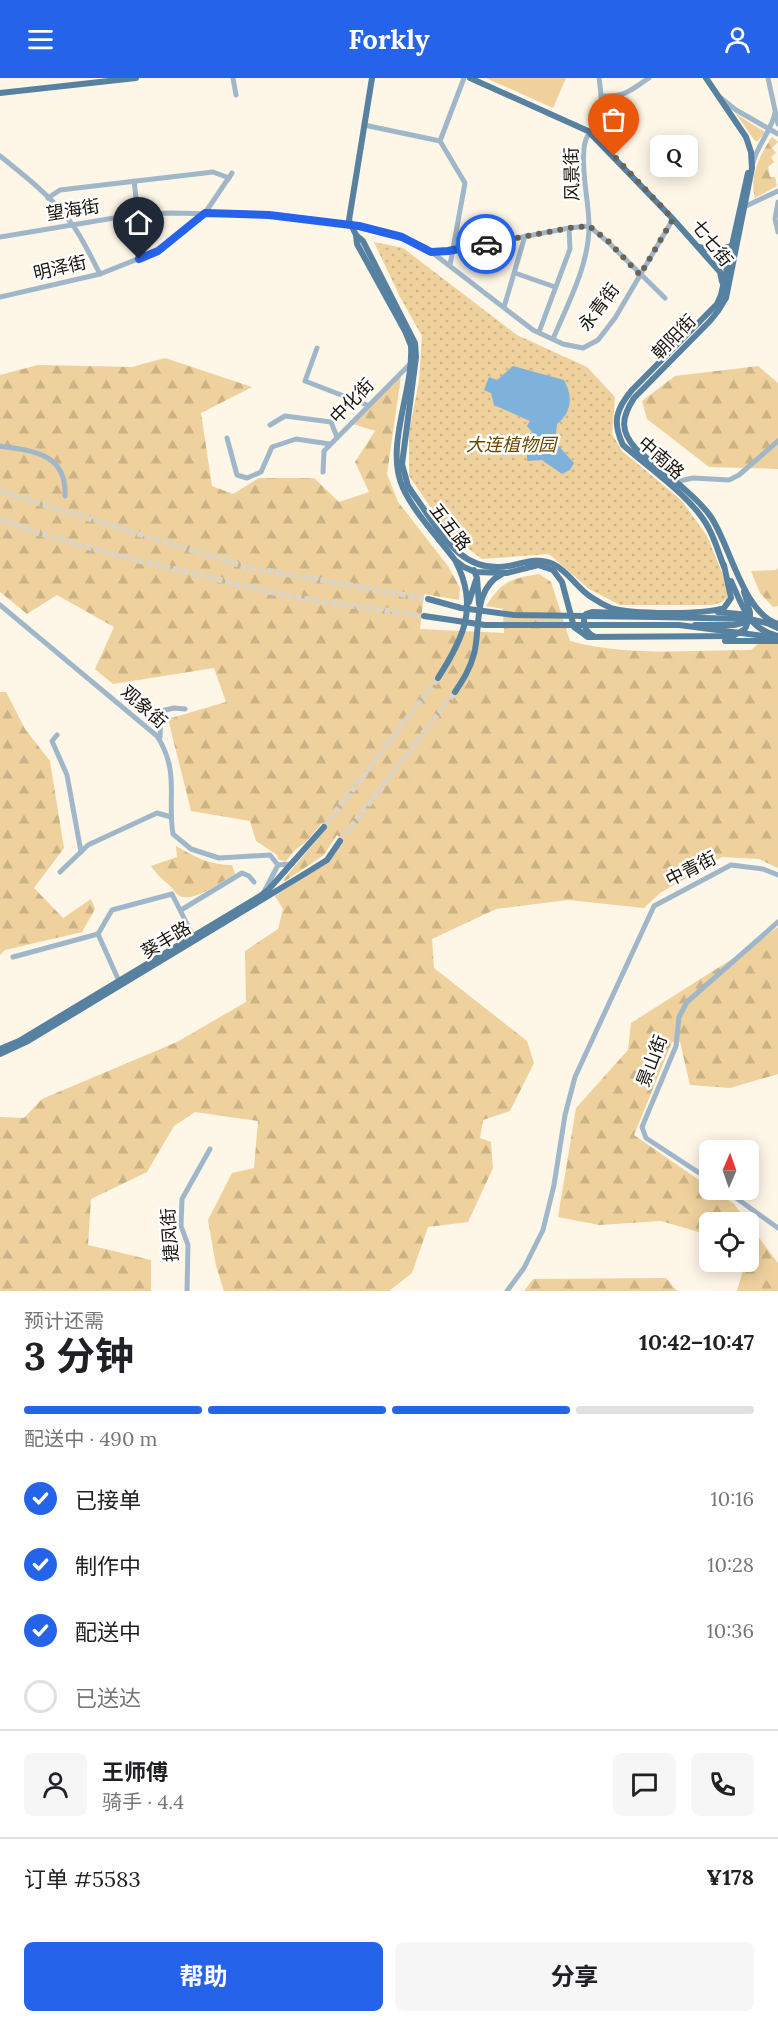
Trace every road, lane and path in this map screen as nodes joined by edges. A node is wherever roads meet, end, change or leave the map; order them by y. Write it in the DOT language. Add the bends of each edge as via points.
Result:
graph roads {
  1 [pos="136,78"];
  2 [pos="233,78"];
  3 [pos="372,78"];
  4 [pos="464,78"];
  5 [pos="470,78"];
  6 [pos="600,78"];
  7 [pos="649,78"];
  8 [pos="706,78"];
  9 [pos="768,78"];
  10 [pos="94,80"];
  11 [pos="0,93"];
  12 [pos="236,95"];
  13 [pos="717,95"];
  14 [pos="602,96"];
  15 [pos="775,113"];
  16 [pos="778,124"];
  17 [pos="364,125"];
  18 [pos="770,128"];
  19 [pos="588,131"];
  20 [pos="778,134"];
  21 [pos="440,141"];
  22 [pos="0,156"];
  23 [pos="752,168"];
  24 [pos="134,181"];
  25 [pos="778,191"];
  26 [pos="48,198"];
  27 [pos="778,202"];
  28 [pos="744,207"];
  29 [pos="205,213"];
  30 [pos="138,214"];
  31 [pos="673,219"];
  32 [pos="73,225"];
  33 [pos="350,225"];
  34 [pos="589,226"];
  35 [pos="569,228"];
  36 [pos="778,232"];
  37 [pos="356,235"];
  38 [pos="525,236"];
  39 [pos="0,237"];
  40 [pos="737,242"];
  41 [pos="696,245"];
  42 [pos="731,247"];
  43 [pos="453,250"];
  44 [pos="431,252"];
  45 [pos="450,265"];
  46 [pos="514,273"];
  47 [pos="100,274"];
  48 [pos="640,275"];
  49 [pos="555,287"];
  50 [pos="723,288"];
  51 [pos="0,297"];
  52 [pos="665,298"];
  53 [pos="504,307"];
  54 [pos="539,332"];
  55 [pos="553,339"];
  56 [pos="317,348"];
  57 [pos="583,348"];
  58 [pos="416,357"];
  59 [pos="410,364"];
  60 [pos="367,405"];
  61 [pos="270,425"];
  62 [pos="337,437"];
  63 [pos="227,438"];
  64 [pos="778,441"];
  65 [pos="330,444"];
  66 [pos="0,446"];
  67 [pos="323,472"];
  68 [pos="674,482"];
  69 [pos="65,496"];
  70 [pos="455,560"];
  71 [pos="466,560"];
  72 [pos="724,565"];
  73 [pos="494,567"];
  74 [pos="484,573"];
  75 [pos="507,573"];
  76 [pos="476,575"];
  77 [pos="740,580"];
  78 [pos="475,594"];
  79 [pos="428,599"];
  80 [pos="468,603"];
  81 [pos="479,604"];
  82 [pos="0,605"];
  83 [pos="644,612"];
  84 [pos="709,612"];
  85 [pos="424,616"];
  86 [pos="748,616"];
  87 [pos="680,626"];
  88 [pos="778,626"];
  89 [pos="741,633"];
  90 [pos="595,637"];
  91 [pos="647,638"];
  92 [pos="778,638"];
  93 [pos="438,678"];
  94 [pos="454,692"];
  95 [pos="185,709"];
  96 [pos="57,735"];
  97 [pos="160,740"];
  98 [pos="171,817"];
  99 [pos="324,827"];
  100 [pos="340,841"];
  101 [pos="81,852"];
  102 [pos="291,864"];
  103 [pos="278,865"];
  104 [pos="60,872"];
  105 [pos="778,875"];
  106 [pos="254,882"];
  107 [pos="262,894"];
  108 [pos="180,910"];
  109 [pos="778,922"];
  110 [pos="98,934"];
  111 [pos="194,936"];
  112 [pos="12,957"];
  113 [pos="119,981"];
  114 [pos="0,1049"];
  115 [pos="0,1054"];
  116 [pos="210,1149"];
  117 [pos="699,1172"];
  118 [pos="739,1200"];
  119 [pos="778,1228"];
  120 [pos="187,1291"];
  121 [pos="507,1291"];
  1 -- 10 [label="main road"];
  2 -- 12 [label="street"];
  3 -- 17 [label="main road"];
  4 -- 21 [label="street"];
  5 -- 19 [label="main road, 七七街"];
  6 -- 14 [label="street, 风景街"];
  7 -- 14 [label="street" via="624,95"];
  8 -- 13 [label="main road, 朝阳街"];
  9 -- 15 [label="street"];
  10 -- 11 [label="main road"];
  13 -- 18 [label="street"];
  13 -- 23 [label="main road, 朝阳街" via="746,138"];
  14 -- 19 [label="street, 风景街" via="598,116"];
  15 -- 16 [label="street"];
  15 -- 18 [label="street"];
  17 -- 21 [label="street"];
  17 -- 33 [label="main road"];
  18 -- 20 [label="street"];
  18 -- 23 [label="street" via="755,154"];
  19 -- 31 [label="main road, 七七街"];
  19 -- 34 [label="street, 风景街" via="584,171"];
  21 -- 43 [label="street" via="465,183"];
  22 -- 26 [label="street"];
  23 -- 28 [label="main road, 朝阳街"];
  23 -- 42 [label="main road, 中南路" via="746,176"];
  24 -- 26 [label="street" via="60,190"];
  24 -- 29 [label="street, 明泽街" via="213,172 231,176"];
  24 -- 30 [label="street"];
  25 -- 28 [label="street"];
  26 -- 32 [label="street"];
  27 -- 36 [label="street"];
  28 -- 40 [label="main road, 朝阳街"];
  29 -- 30 [label="street, 望海街"];
  29 -- 33 [label="street, 望海街" via="269,215"];
  29 -- 47 [label="street, 明泽街" via="158,251"];
  30 -- 32 [label="street, 望海街"];
  31 -- 41 [label="main road, 七七街"];
  31 -- 48 [label="street, 永青街"];
  32 -- 39 [label="street, 望海街"];
  32 -- 47 [label="street"];
  33 -- 37 [label="main road, 五五路"];
  33 -- 44 [label="street, 望海街" via="402,237"];
  34 -- 35 [label="street"];
  34 -- 48 [label="street"];
  34 -- 55 [label="street, 风景街" via="586,258"];
  35 -- 38 [label="street"];
  35 -- 49 [label="street" via="570,249"];
  37 -- 58 [label="main road, 五五路" via="363,241 411,332"];
  37 -- 59 [label="main road, 五五路" via="357,244 409,339"];
  38 -- 43 [label="street"];
  38 -- 46 [label="street"];
  40 -- 42 [label="main road"];
  40 -- 68 [label="main road, 朝阳街" via="726,298 718,311 641,391 626,412 624,428 629,441"];
  41 -- 42 [label="main road" via="715,251"];
  41 -- 50 [label="main road, 七七街" via="720,272"];
  42 -- 50 [label="main road, 中南路"];
  43 -- 44 [label="street"];
  43 -- 45 [label="street"];
  44 -- 45 [label="street, 望海街"];
  45 -- 53 [label="street, 望海街"];
  46 -- 49 [label="street"];
  46 -- 53 [label="street"];
  47 -- 51 [label="street, 明泽街"];
  48 -- 52 [label="street"];
  48 -- 57 [label="street, 永青街" via="615,318 597,340"];
  49 -- 54 [label="street"];
  50 -- 72 [label="main road, 中南路" via="706,317 621,403 616,423 623,446 700,514"];
  53 -- 54 [label="street, 望海街"];
  54 -- 55 [label="street, 望海街"];
  55 -- 57 [label="street, 望海街"];
  56 -- 60 [label="street" via="305,381"];
  58 -- 59 [label="street, 中化街"];
  58 -- 71 [label="main road, 五五路" via="402,453 405,477 454,550"];
  59 -- 60 [label="street, 中化街"];
  59 -- 70 [label="main road, 五五路" via="398,472 406,493"];
  60 -- 62 [label="street, 中化街"];
  61 -- 62 [label="street" via="285,416 332,422"];
  62 -- 65 [label="street, 中化街"];
  63 -- 65 [label="street" via="237,475 247,478 261,472 272,447 296,439"];
  64 -- 68 [label="street" via="729,480 693,478"];
  65 -- 67 [label="street, 中化街" via="324,451"];
  66 -- 69 [label="street" via="35,451 50,459 66,483"];
  68 -- 77 [label="main road, 朝阳街" via="711,517"];
  70 -- 76 [label="main road, 五五路"];
  70 -- 80 [label="main road"];
  71 -- 73 [label="main road, 五五路"];
  71 -- 76 [label="main road"];
  72 -- 84 [label="main road" via="731,598 724,608"];
  72 -- 86 [label="main road, 中南路"];
  73 -- 74 [label="main road"];
  73 -- 83 [label="main road, 五五路" via="533,560 554,564 602,604"];
  74 -- 75 [label="main road"];
  74 -- 76 [label="main road"];
  75 -- 81 [label="main road" via="497,577"];
  75 -- 90 [label="main road" via="538,565 553,570 562,582 574,627 583,635"];
  76 -- 78 [label="main road"];
  77 -- 86 [label="main road"];
  77 -- 88 [label="main road" via="761,613"];
  78 -- 80 [label="main road"];
  78 -- 81 [label="main road"];
  79 -- 86 [label="main road, bridge" via="514,615"];
  80 -- 93 [label="main road" via="461,638"];
  81 -- 94 [label="main road" via="474,654"];
  82 -- 97 [label="street, 观象街"];
  83 -- 84 [label="main road, 五五路"];
  83 -- 90 [label="main road" via="588,612 584,617 587,632"];
  84 -- 86 [label="main road, 五五路"];
  85 -- 87 [label="main road, bridge" via="485,625"];
  86 -- 87 [label="main road" via="734,625"];
  86 -- 88 [label="main road"];
  86 -- 89 [label="main road"];
  86 -- 92 [label="main road" via="758,629"];
  87 -- 89 [label="main road"];
  89 -- 91 [label="main road" via="724,637"];
  89 -- 92 [label="main road"];
  90 -- 91 [label="main road"];
  91 -- 92 [label="main road"];
  95 -- 97 [label="street" via="161,711"];
  96 -- 101 [label="street" via="52,741 67,775"];
  97 -- 98 [label="street, 观象街" via="173,782"];
  98 -- 101 [label="street" via="157,813 88,845"];
  98 -- 103 [label="street, 观象街" via="173,834 191,849 219,858 270,855"];
  99 -- 102 [label="main road, 葵丰路"];
  100 -- 115 [label="main road, 葵丰路" via="327,860 28,1041"];
  101 -- 104 [label="street"];
  102 -- 103 [label="street"];
  102 -- 107 [label="main road, 葵丰路"];
  103 -- 107 [label="street"];
  105 -- 121 [label="street, 中青街" via="731,865 654,906 575,1077 543,1230"];
  106 -- 108 [label="street" via="242,873"];
  107 -- 111 [label="main road, 葵丰路"];
  108 -- 110 [label="street" via="172,894 112,910"];
  108 -- 111 [label="street"];
  109 -- 117 [label="street, 景山街" via="687,1002 679,1017 676,1046 642,1126 646,1138"];
  110 -- 112 [label="street"];
  110 -- 113 [label="street"];
  111 -- 113 [label="main road, 葵丰路"];
  113 -- 114 [label="main road, 葵丰路"];
  116 -- 120 [label="street, 捷凤街" via="182,1199 181,1226 188,1245"];
  118 -- 119 [label="street"];
}
